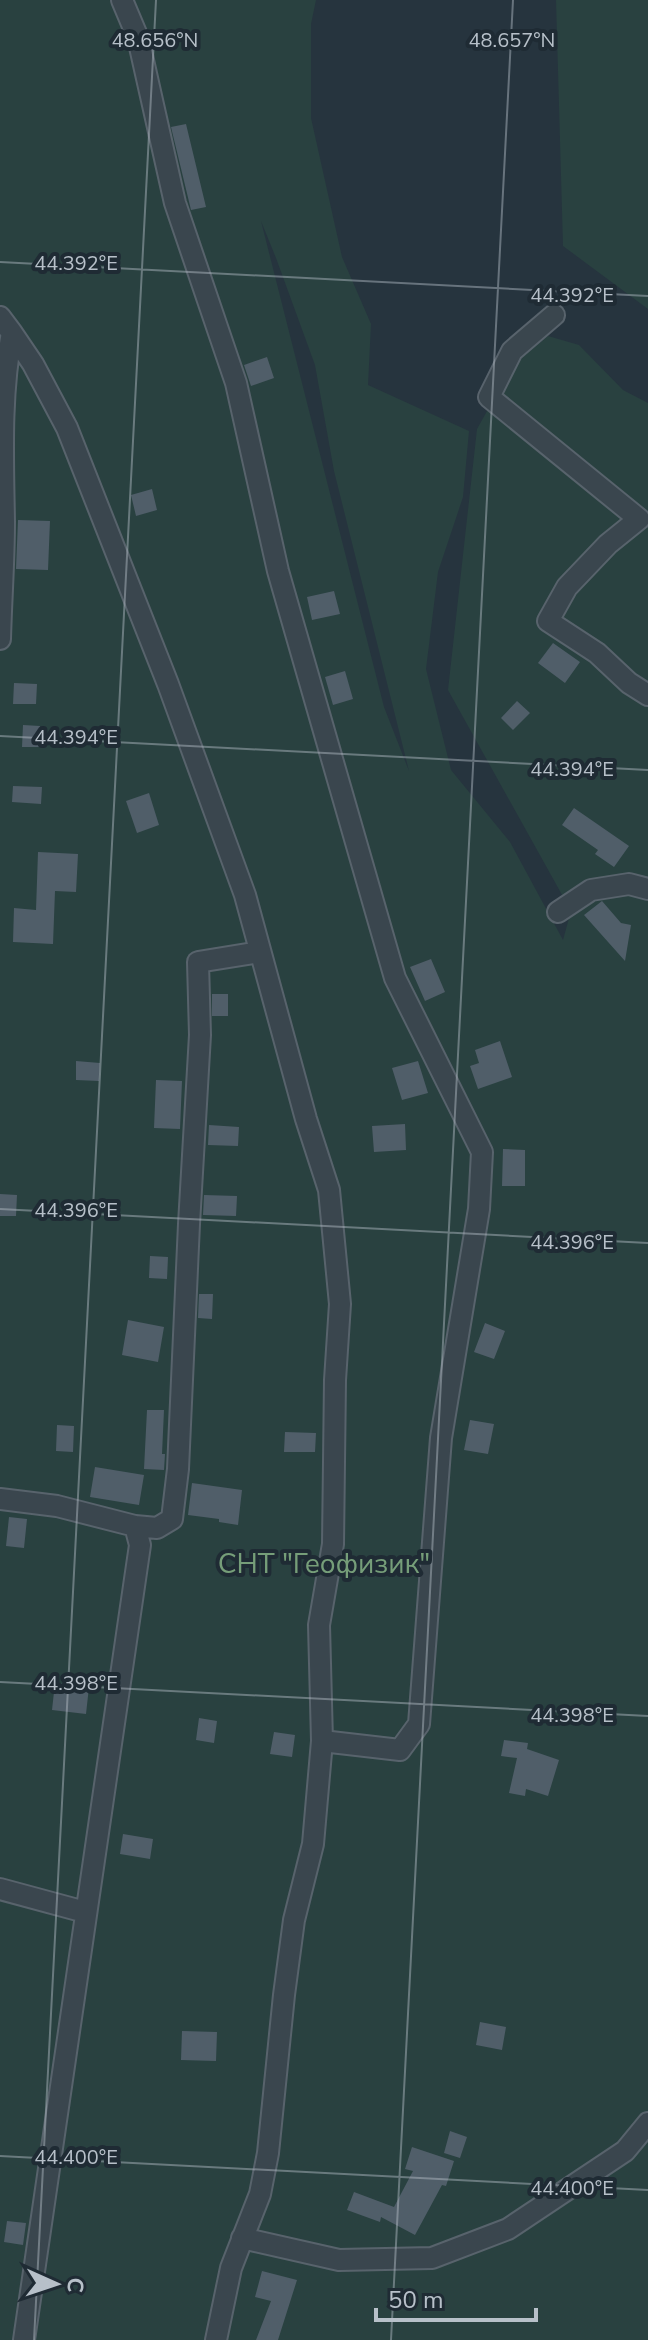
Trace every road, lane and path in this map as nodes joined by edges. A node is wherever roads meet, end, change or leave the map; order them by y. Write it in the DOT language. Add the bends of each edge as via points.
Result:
graph roads {
  1 [pos="122,0"];
  2 [pos="554,315"];
  3 [pos="6,325"];
  4 [pos="0,639"];
  5 [pos="648,695"];
  6 [pos="648,889"];
  7 [pos="558,912"];
  8 [pos="260,952"];
  9 [pos="0,1499"];
  10 [pos="135,1526"];
  11 [pos="322,1741"];
  12 [pos="0,1889"];
  13 [pos="85,1912"];
  14 [pos="648,2123"];
  15 [pos="242,2238"];
  16 [pos="24,2340"];
  17 [pos="216,2340"];
  1 -- 11 [label="street" via="138,38 175,203 236,383 278,571 395,978 482,1152 479,1209 441,1438 419,1724 400,1750"];
  2 -- 5 [label="street" via="512,351 489,397 639,519 567,587 548,621"];
  3 -- 4 [label="street"];
  3 -- 8 [label="street" via="67,428 173,698 245,895"];
  6 -- 7 [label="street" via="629,884 591,890"];
  8 -- 10 [label="street" via="198,962 200,1035 178,1469 172,1519 157,1528"];
  8 -- 11 [label="street" via="329,1190 340,1304 333,1544 319,1625"];
  9 -- 10 [label="street" via="57,1506"];
  10 -- 13 [label="street" via="140,1545"];
  11 -- 15 [label="street" via="313,1844 288,1965 268,2153 260,2194"];
  12 -- 13 [label="street"];
  13 -- 16 [label="street"];
  14 -- 15 [label="street" via="625,2151 508,2229 432,2258 339,2260"];
  15 -- 17 [label="street"];
}
